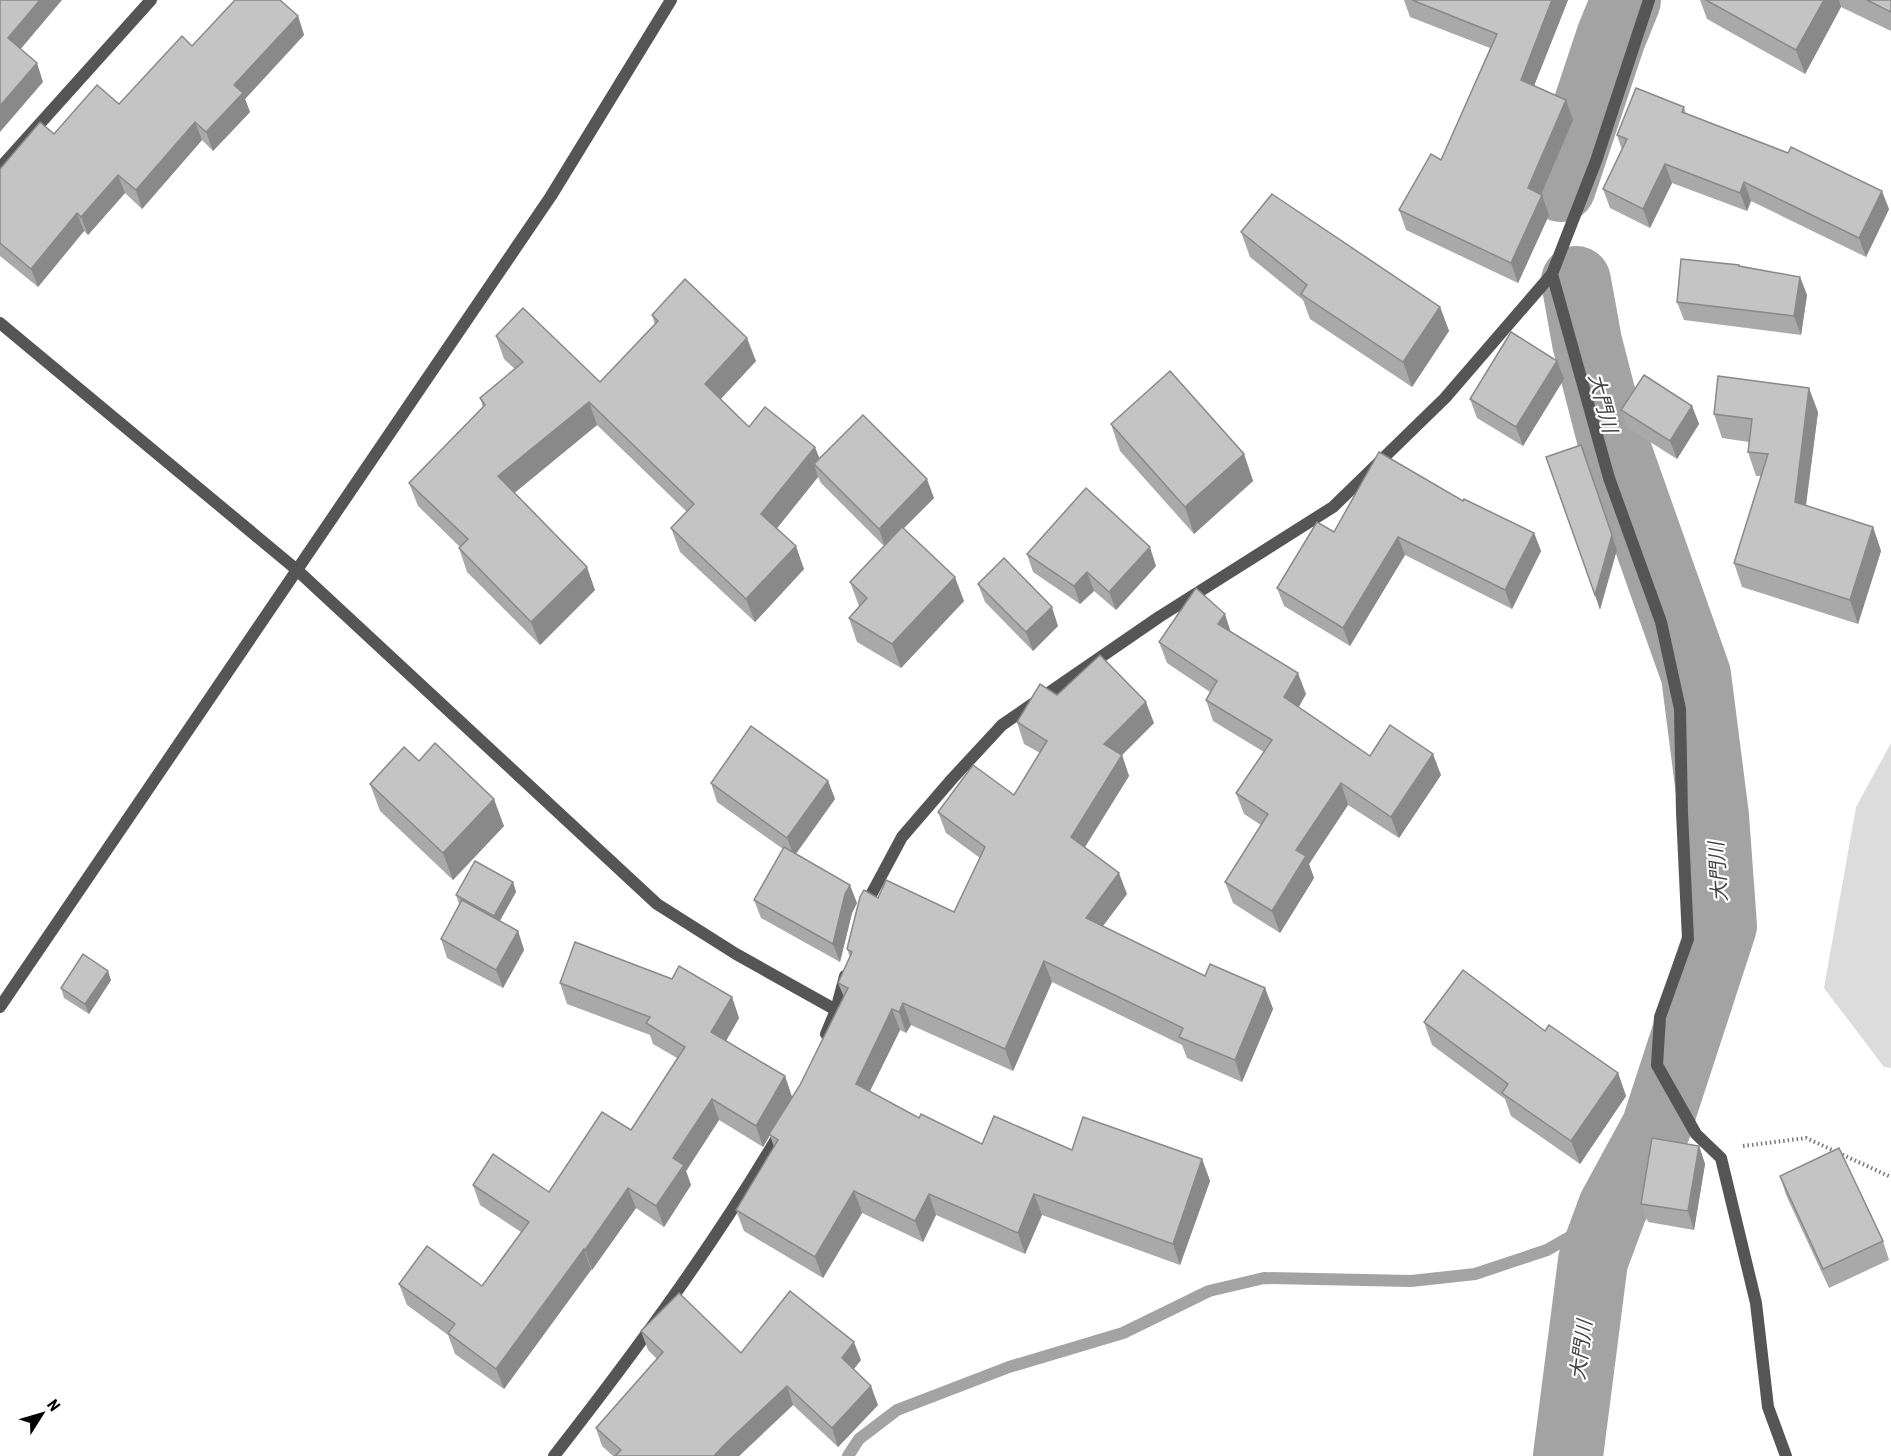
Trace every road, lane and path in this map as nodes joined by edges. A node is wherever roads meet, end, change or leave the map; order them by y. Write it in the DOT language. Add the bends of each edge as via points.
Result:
graph roads {
  1 [pos="151,0"];
  2 [pos="671,0"];
  3 [pos="1649,0"];
  4 [pos="0,168"];
  5 [pos="1552,274"];
  6 [pos="0,323"];
  7 [pos="297,570"];
  8 [pos="860,915"];
  9 [pos="847,968"];
  10 [pos="0,1008"];
  11 [pos="836,1010"];
  12 [pos="823,1042"];
  13 [pos="786,1123"];
  14 [pos="1721,1158"];
  15 [pos="1891,1177"];
  16 [pos="554,1456"];
  17 [pos="1786,1456"];
  1 -- 4 [label="street"];
  2 -- 7 [label="street" via="551,196"];
  3 -- 5 [label="street" via="1596,161"];
  5 -- 8 [label="street" via="1445,398 1333,507 1159,617 1002,725 902,837"];
  5 -- 14 [label="street" via="1609,478 1662,622 1680,709 1688,939 1660,1017 1658,1065 1696,1134"];
  6 -- 7 [label="street"];
  7 -- 10 [label="street"];
  7 -- 11 [label="street" via="657,904"];
  9 -- 11 [label="street"];
  11 -- 12 [label="street"];
  13 -- 16 [label="street" via="746,1191 640,1344"];
  14 -- 15 [label="path" via="1746,1144 1806,1138"];
  14 -- 17 [label="street" via="1756,1303 1768,1407"];
}
